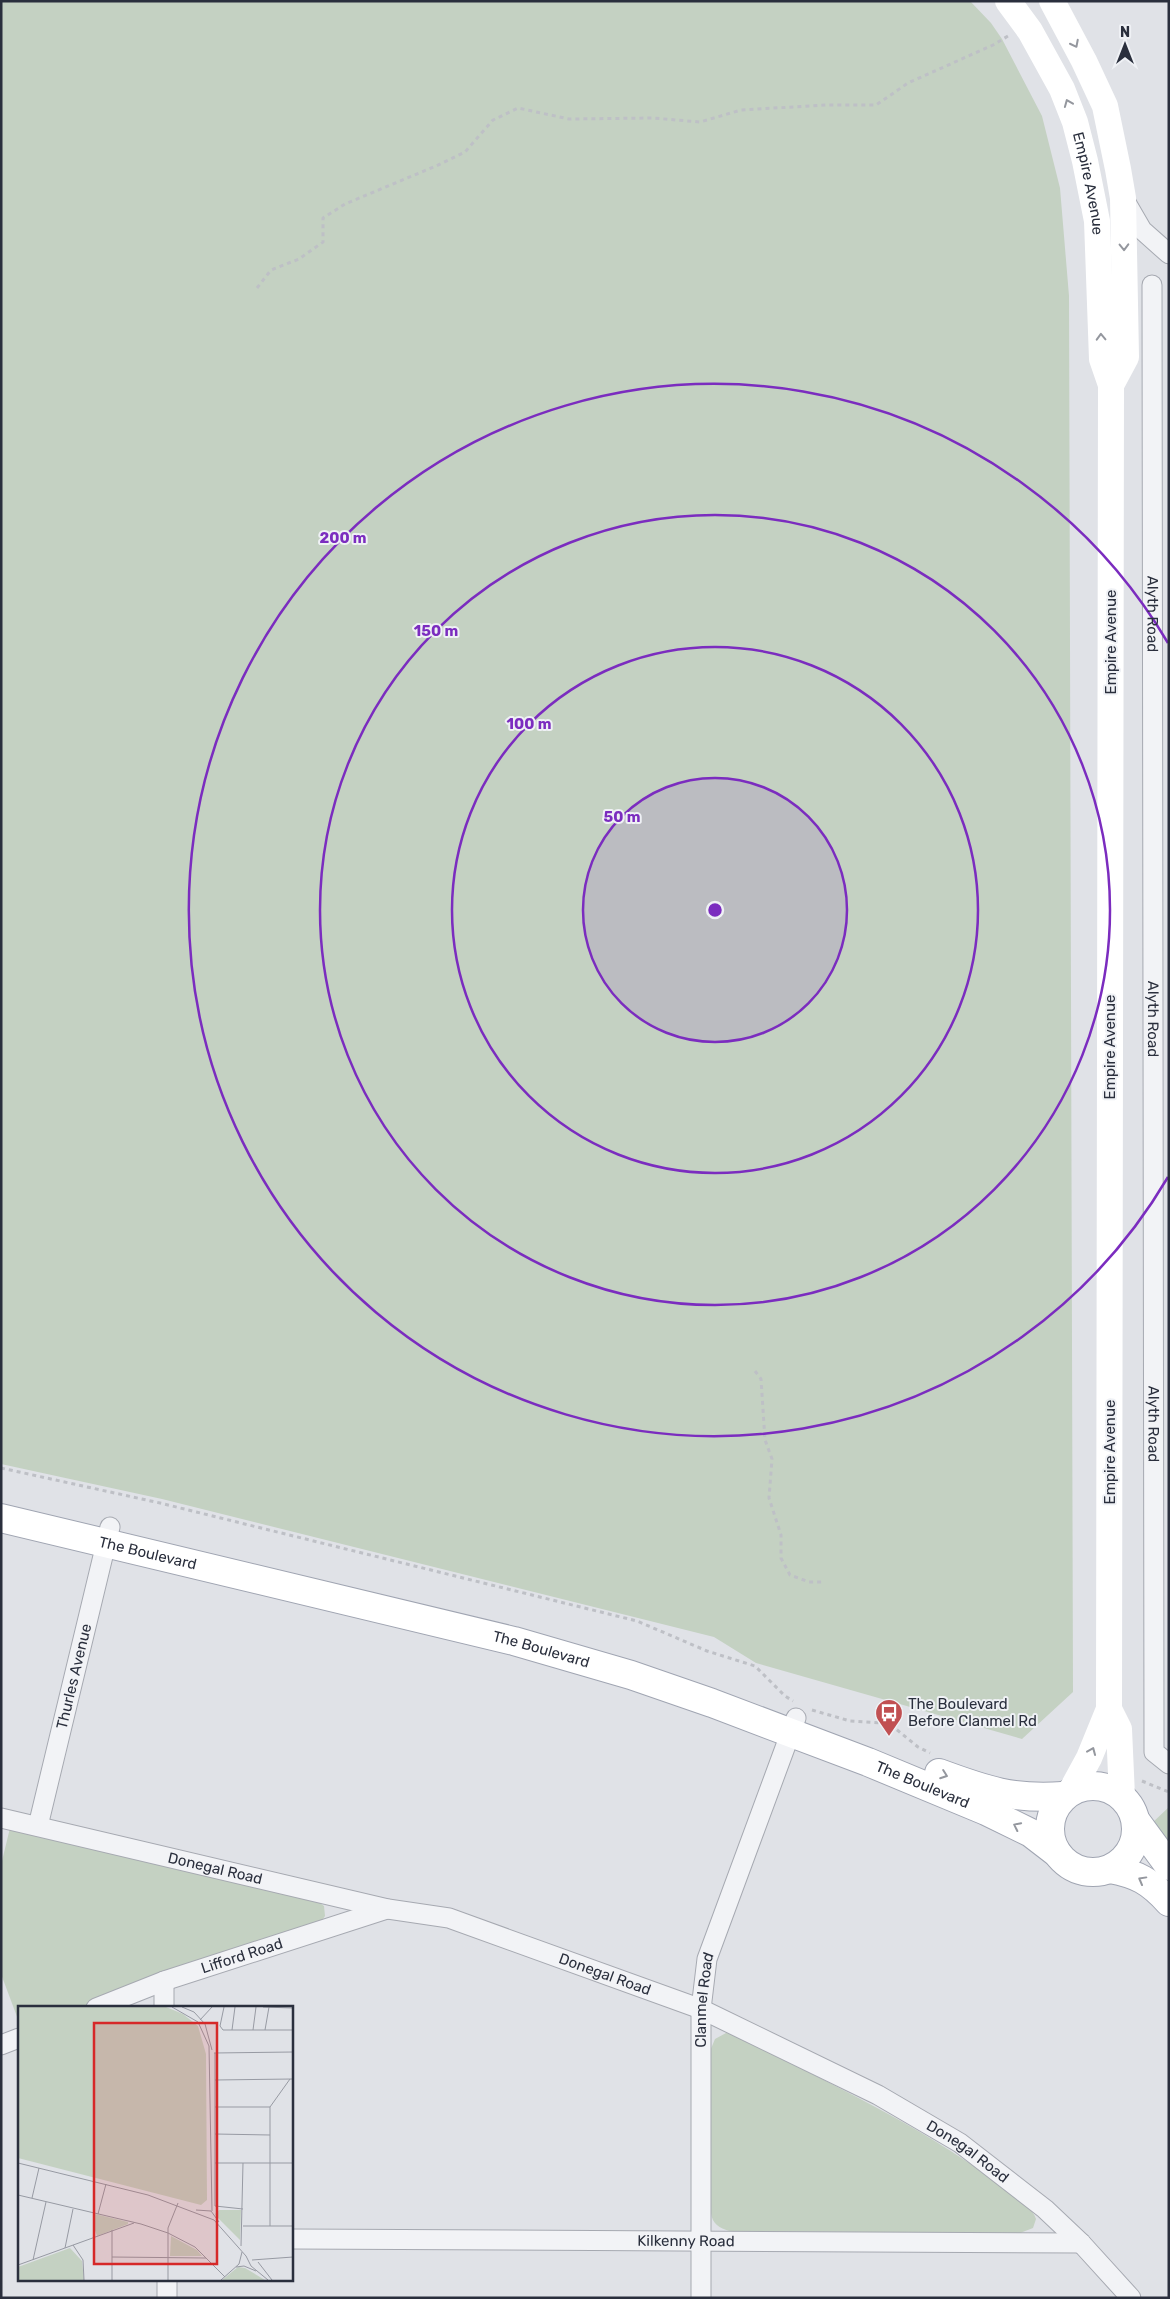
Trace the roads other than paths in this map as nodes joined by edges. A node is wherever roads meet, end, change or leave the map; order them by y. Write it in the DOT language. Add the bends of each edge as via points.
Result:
graph roads {
  1 [pos="1008,1"];
  2 [pos="1052,1"];
  3 [pos="1123,198"];
  4 [pos="1169,254"];
  5 [pos="1160,284"];
  6 [pos="1112,287"];
  7 [pos="1160,539"];
  8 [pos="1161,798"];
  9 [pos="1161,1060"];
  10 [pos="1161,1335"];
  11 [pos="1,1501"];
  12 [pos="1,1518"];
  13 [pos="108,1535"];
  14 [pos="1109,1709"];
  15 [pos="798,1716"];
  16 [pos="1169,1764"];
  17 [pos="1129,1786"];
  18 [pos="1067,1794"];
  19 [pos="1,1818"];
  20 [pos="1136,1821"];
  21 [pos="38,1826"];
  22 [pos="1057,1853"];
  23 [pos="1169,1866"];
  24 [pos="1110,1869"];
  25 [pos="1169,1902"];
  26 [pos="388,1909"];
  27 [pos="164,1981"];
  28 [pos="101,2006"];
  29 [pos="164,2006"];
  30 [pos="700,2009"];
  31 [pos="18,2038"];
  32 [pos="1,2045"];
  33 [pos="292,2239"];
  34 [pos="701,2242"];
  35 [pos="1081,2243"];
  36 [pos="167,2282"];
  37 [pos="167,2298"];
  38 [pos="701,2298"];
  39 [pos="1131,2298"];
  6 -- 1 [label="main road, Empire Avenue, one-way" via="1075,122 1062,89"];
  2 -- 3 [label="main road, Empire Avenue, one-way" via="1105,106"];
  3 -- 4 [label="street" via="1142,230"];
  3 -- 6 [label="main road, Empire Avenue, one-way"];
  5 -- 6 [label="street"];
  5 -- 7 [label="street, Alyth Road"];
  6 -- 14 [label="main road, Empire Avenue" via="1102,359 1111,385"];
  7 -- 8 [label="street, Alyth Road"];
  8 -- 9 [label="street, Alyth Road"];
  9 -- 10 [label="street, Alyth Road"];
  10 -- 16 [label="street, Alyth Road" via="1154,1752"];
  11 -- 13 [label="main road, The Boulevard"];
  12 -- 13 [label="main road, The Boulevard"];
  13 -- 15 [label="main road, The Boulevard" via="514,1641 631,1675"];
  13 -- 21 [label="street, Thurles Avenue"];
  14 -- 17 [label="main road, Empire Avenue" via="1119,1729"];
  18 -- 14 [label="main road, Empire Avenue, one-way" via="1089,1758"];
  15 -- 18 [label="main road, The Boulevard, one-way" via="981,1788 1023,1798"];
  22 -- 15 [label="main road, The Boulevard, one-way" via="1031,1834"];
  15 -- 30 [label="street, Clanmel Road" via="707,1959"];
  17 -- 18 [label="main road" via="1094,1786"];
  17 -- 20 [label="main road"];
  18 -- 22 [label="main road" via="1050,1820 1052,1843"];
  19 -- 21 [label="street, Donegal Road"];
  20 -- 23 [label="main road"];
  20 -- 24 [label="main road" via="1137,1833 1128,1854"];
  21 -- 26 [label="street, Donegal Road"];
  22 -- 24 [label="main road" via="1075,1868 1087,1872"];
  25 -- 24 [label="main road, one-way" via="1145,1880"];
  26 -- 27 [label="street, Lifford Road"];
  26 -- 30 [label="street, Donegal Road" via="449,1918"];
  27 -- 28 [label="street, Lifford Road"];
  27 -- 29 [label="street"];
  30 -- 34 [label="street, Clanmel Road"];
  30 -- 35 [label="street, Donegal Road" via="878,2095 960,2143 1045,2209"];
  31 -- 32 [label="street"];
  33 -- 34 [label="street, Kilkenny Road"];
  34 -- 35 [label="street, Kilkenny Road"];
  34 -- 38 [label="street, Clanmel Road"];
  35 -- 39 [label="street, Donegal Road"];
  36 -- 37 [label="street"];
}
